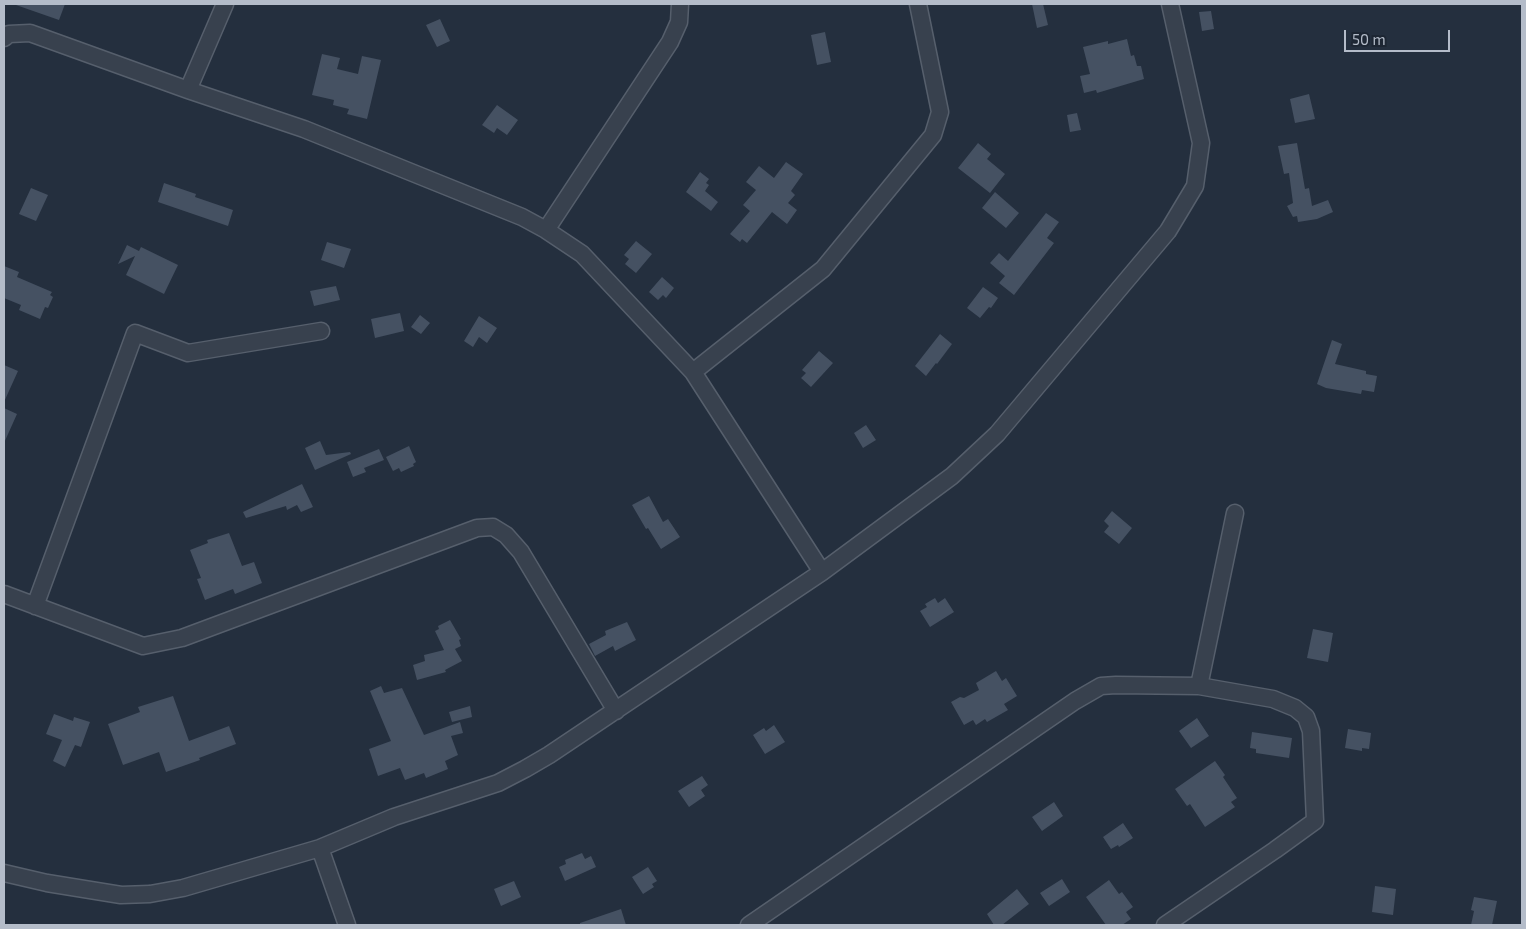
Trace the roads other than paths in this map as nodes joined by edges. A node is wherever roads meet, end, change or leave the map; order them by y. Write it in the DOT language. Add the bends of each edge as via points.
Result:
graph roads {
  1 [pos="225,4"];
  2 [pos="680,4"];
  3 [pos="918,4"];
  4 [pos="1170,4"];
  5 [pos="4,38"];
  6 [pos="188,90"];
  7 [pos="546,230"];
  8 [pos="321,331"];
  9 [pos="693,372"];
  10 [pos="1235,513"];
  11 [pos="822,572"];
  12 [pos="4,594"];
  13 [pos="35,606"];
  14 [pos="1199,686"];
  15 [pos="616,711"];
  16 [pos="320,848"];
  17 [pos="4,873"];
  18 [pos="347,925"];
  19 [pos="749,925"];
  20 [pos="1165,925"];
  1 -- 6 [label="street"];
  2 -- 7 [label="street" via="679,22 670,42"];
  3 -- 9 [label="street" via="940,112 933,135 823,269"];
  4 -- 11 [label="street" via="1201,143 1195,186 1168,231 997,434 952,476"];
  5 -- 6 [label="street" via="9,34 30,33"];
  6 -- 7 [label="street" via="304,129 522,217"];
  7 -- 9 [label="street" via="582,254"];
  8 -- 13 [label="street" via="188,353 135,334"];
  9 -- 11 [label="street"];
  10 -- 14 [label="street"];
  11 -- 15 [label="street"];
  12 -- 13 [label="street"];
  13 -- 15 [label="street" via="142,646 182,638 477,528 493,527 506,535 521,552"];
  14 -- 19 [label="street" via="1101,686 1074,701"];
  14 -- 20 [label="street" via="1273,699 1295,708 1306,717 1311,732 1315,821"];
  15 -- 16 [label="street" via="533,765 498,782 394,817"];
  16 -- 17 [label="street" via="183,888 150,894 121,895"];
  16 -- 18 [label="street"];
}
